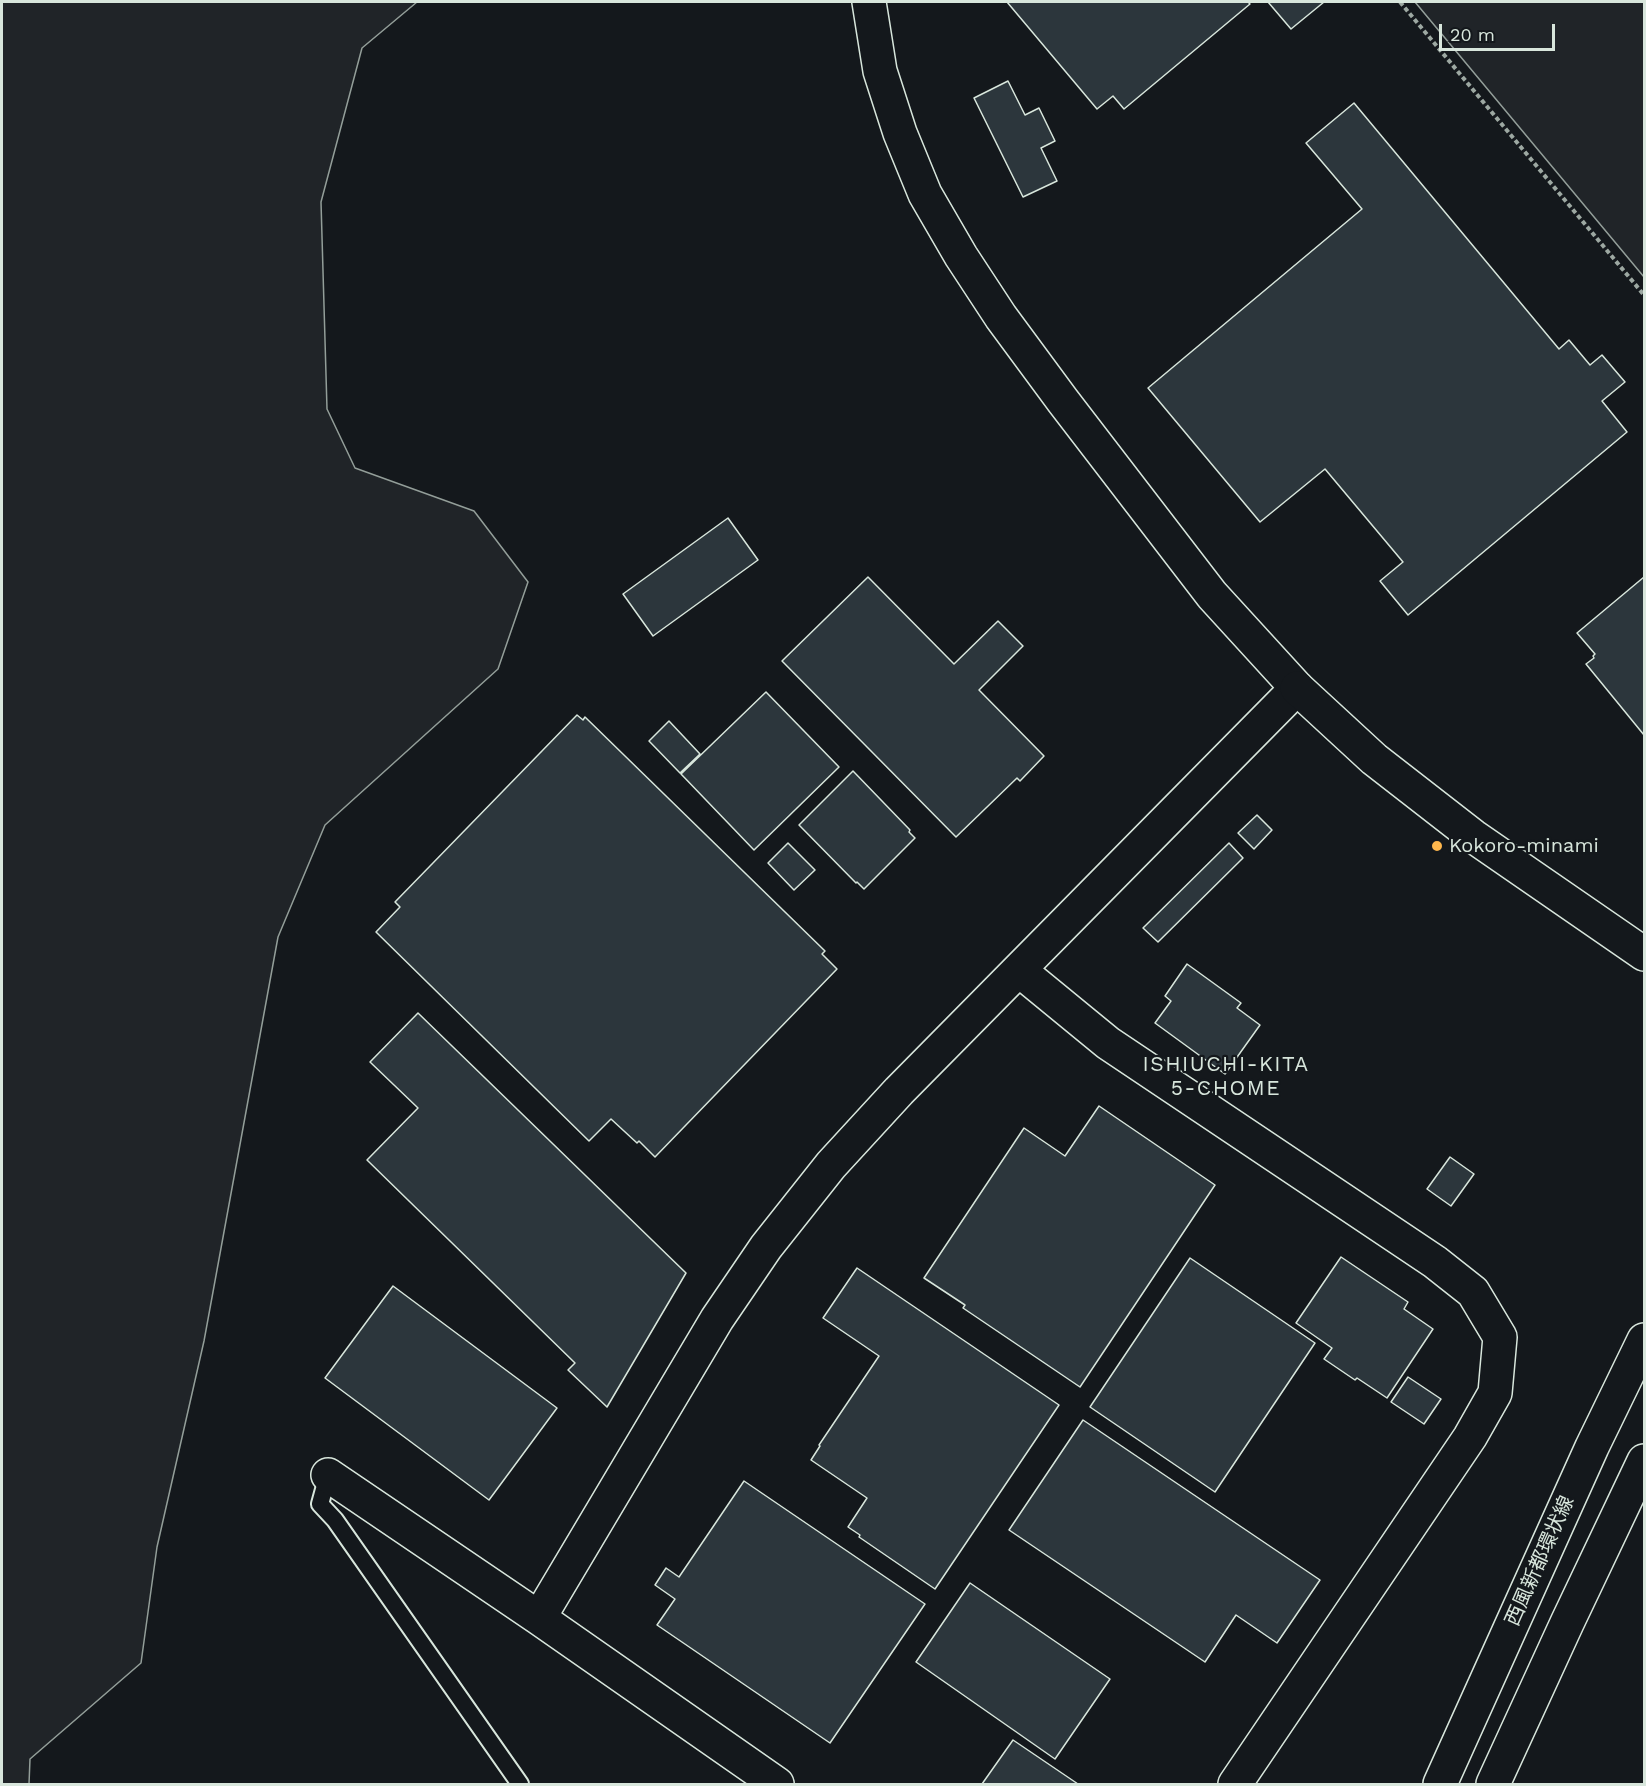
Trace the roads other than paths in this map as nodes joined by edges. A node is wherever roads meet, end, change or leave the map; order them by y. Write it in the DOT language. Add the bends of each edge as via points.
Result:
graph roads {
  1 [pos="869,2"];
  2 [pos="1297,688"];
  3 [pos="1644,954"];
  4 [pos="1019,970"];
  5 [pos="1644,1340"];
  6 [pos="1644,1461"];
  7 [pos="328,1475"];
  8 [pos="539,1618"];
  9 [pos="520,1785"];
  10 [pos="777,1785"];
  11 [pos="1235,1785"];
  12 [pos="1440,1785"];
  13 [pos="1493,1785"];
  1 -- 2 [label="street" via="880,71 900,133 926,194 961,256 1063,401 1212,595"];
  2 -- 3 [label="street" via="1374,759 1473,836"];
  2 -- 4 [label="street"];
  4 -- 8 [label="street" via="831,1165 766,1247 717,1319"];
  4 -- 11 [label="street" via="1108,1043 1435,1262 1473,1292 1500,1337 1495,1393 1470,1437"];
  5 -- 12 [label="street, 西風新都環状線"];
  6 -- 13 [label="street"];
  7 -- 8 [label="street"];
  7 -- 9 [label="lane" via="320,1504"];
  8 -- 10 [label="street"];
}
